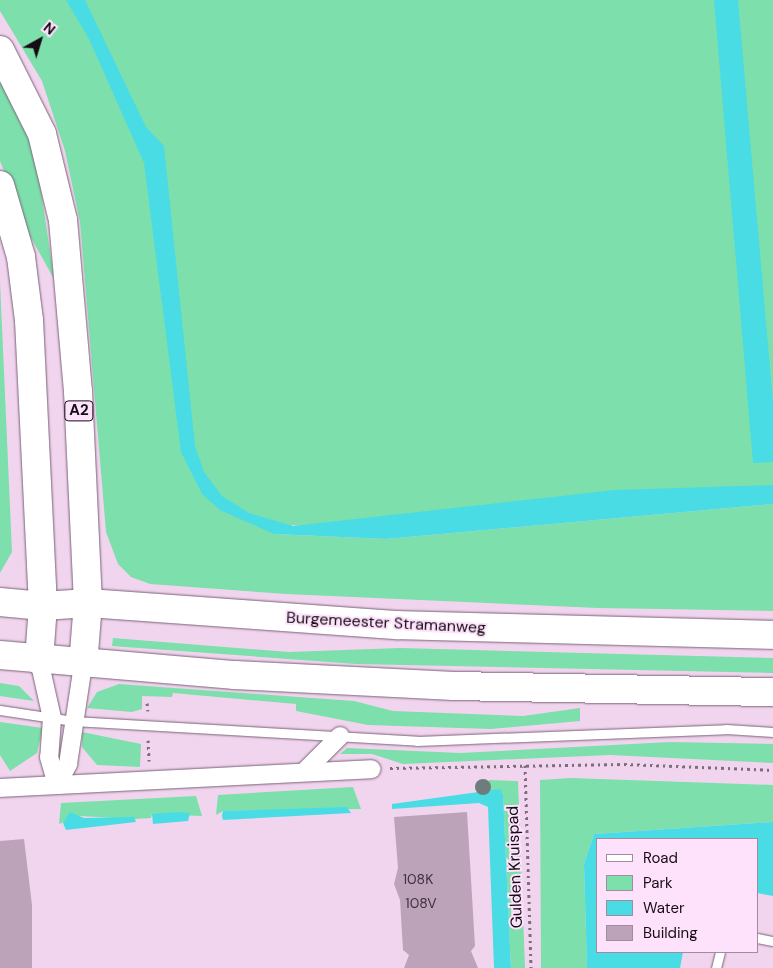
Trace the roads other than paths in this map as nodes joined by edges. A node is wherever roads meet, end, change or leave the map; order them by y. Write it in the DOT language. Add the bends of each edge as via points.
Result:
graph roads {
  1 [pos="0,50"];
  2 [pos="0,185"];
  3 [pos="0,602"];
  4 [pos="88,603"];
  5 [pos="43,606"];
  6 [pos="773,635"];
  7 [pos="0,655"];
  8 [pos="39,660"];
  9 [pos="83,665"];
  10 [pos="773,692"];
  11 [pos="0,710"];
  12 [pos="52,718"];
  13 [pos="73,721"];
  14 [pos="773,732"];
  15 [pos="340,736"];
  16 [pos="372,769"];
  17 [pos="304,772"];
  18 [pos="57,785"];
  19 [pos="0,788"];
  20 [pos="758,938"];
  21 [pos="773,941"];
  22 [pos="720,953"];
  23 [pos="716,968"];
  1 -- 4 [label="main road, A2" via="42,134 63,220 78,392"];
  2 -- 5 [label="main road" via="21,257 30,320"];
  3 -- 5 [label="main road, Burgemeester Stramanweg"];
  4 -- 5 [label="main road, Burgemeester Stramanweg"];
  4 -- 6 [label="main road, Burgemeester Stramanweg" via="398,625"];
  4 -- 9 [label="main road"];
  5 -- 8 [label="main road"];
  7 -- 8 [label="main road"];
  8 -- 9 [label="main road"];
  8 -- 12 [label="street"];
  9 -- 10 [label="main road" via="454,686"];
  9 -- 13 [label="street"];
  11 -- 12 [label="lane"];
  12 -- 13 [label="lane"];
  12 -- 18 [label="street" via="49,757"];
  13 -- 15 [label="lane"];
  13 -- 18 [label="street" via="68,764"];
  14 -- 15 [label="lane" via="577,733 490,741"];
  15 -- 17 [label="street"];
  16 -- 17 [label="street"];
  17 -- 18 [label="street"];
  18 -- 19 [label="street"];
  20 -- 21 [label="lane"];
  22 -- 23 [label="lane"];
}
